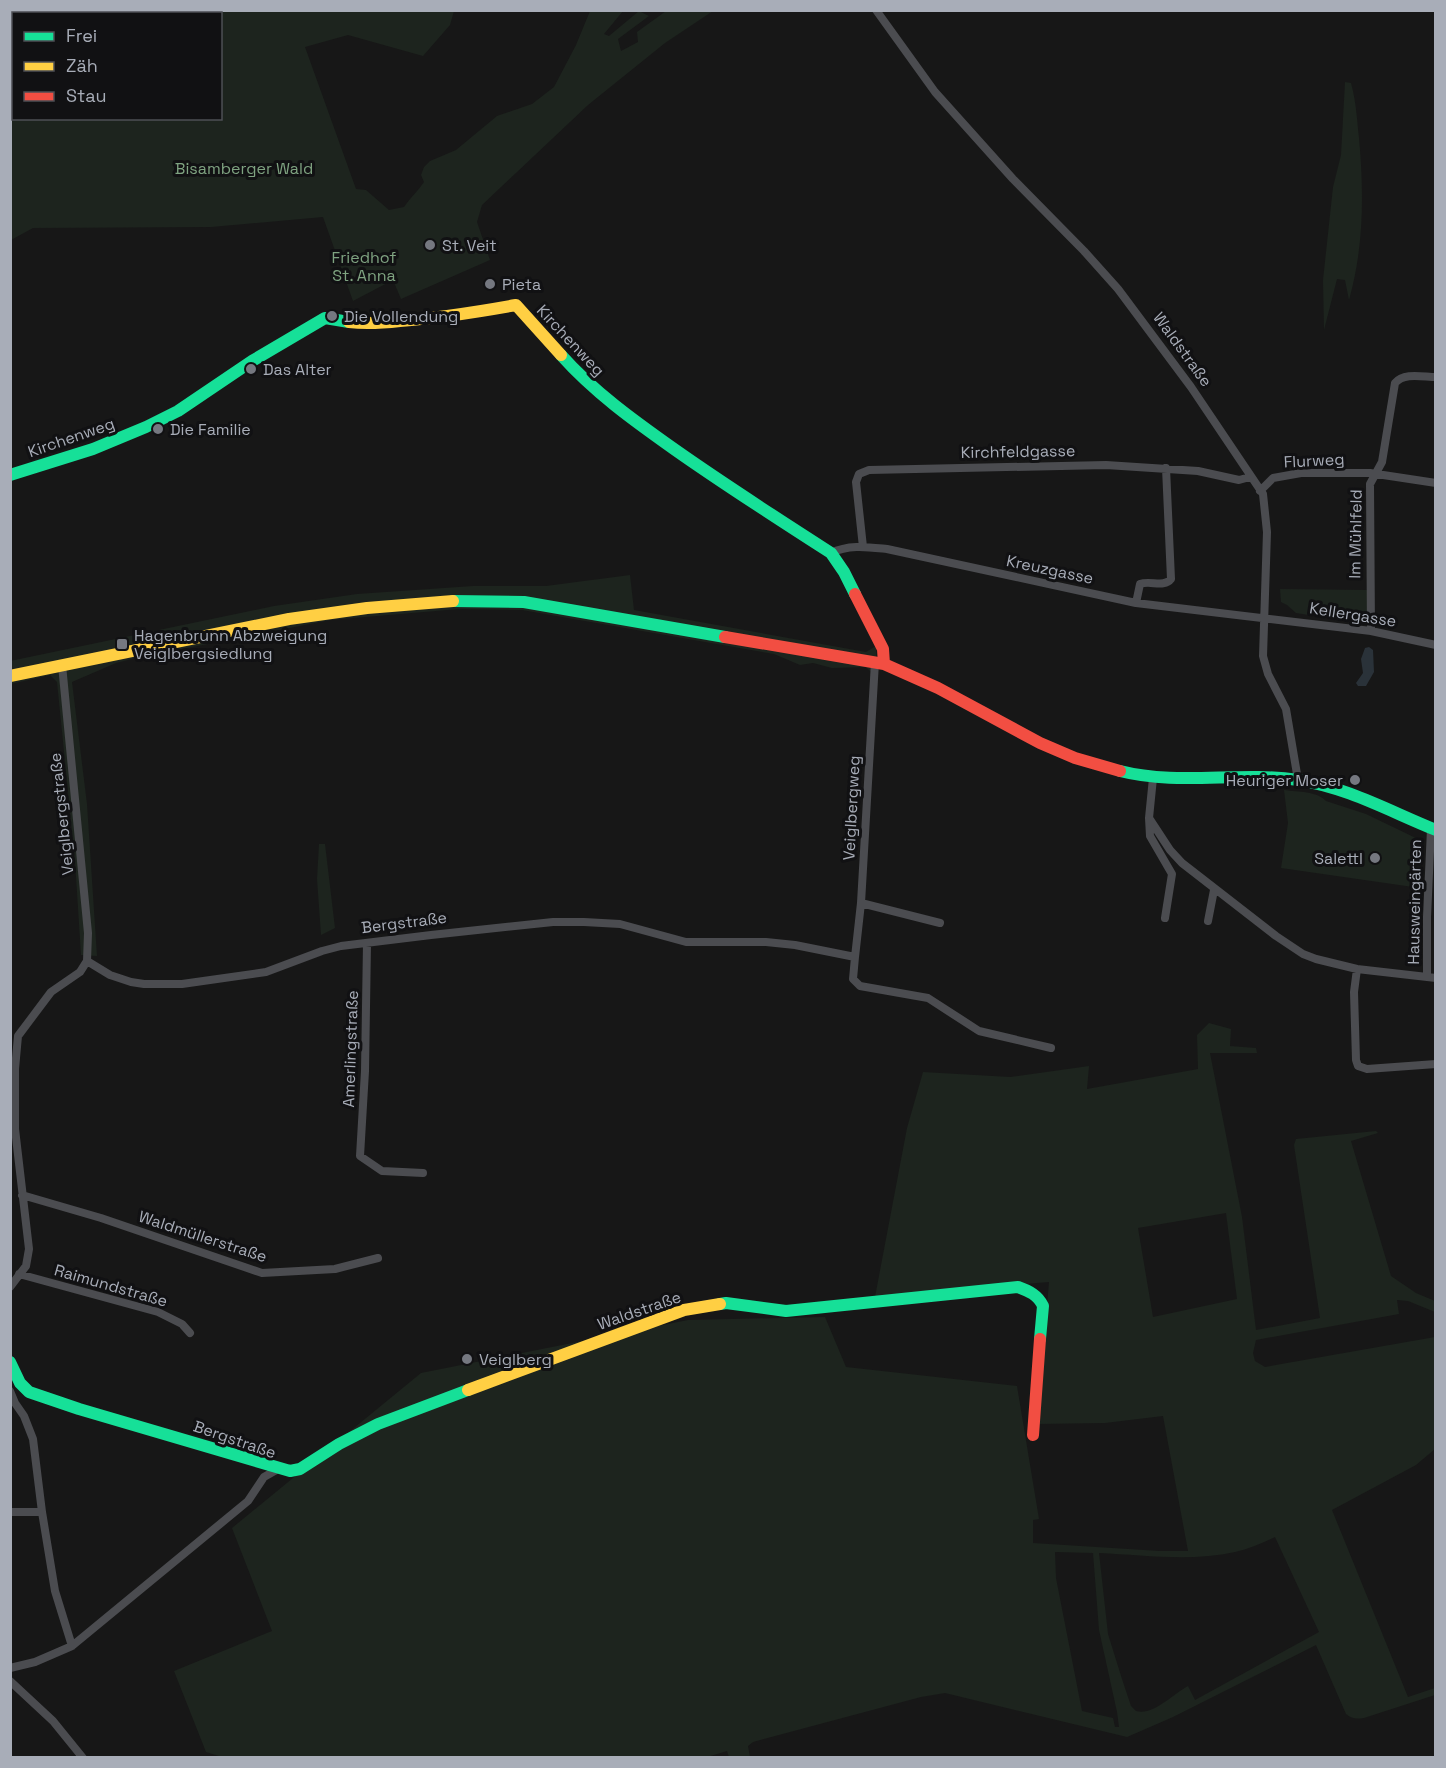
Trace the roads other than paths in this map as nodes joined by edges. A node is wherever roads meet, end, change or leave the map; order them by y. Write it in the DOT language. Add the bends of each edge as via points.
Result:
graph roads {
  1 [pos="876,10"];
  2 [pos="1436,377"];
  3 [pos="1166,468"];
  4 [pos="1375,474"];
  5 [pos="10,475"];
  6 [pos="1250,477"];
  7 [pos="1436,483"];
  8 [pos="1260,491"];
  9 [pos="863,547"];
  10 [pos="831,553"];
  11 [pos="1136,603"];
  12 [pos="1264,618"];
  13 [pos="1371,631"];
  14 [pos="1436,645"];
  15 [pos="880,663"];
  16 [pos="62,664"];
  17 [pos="10,676"];
  18 [pos="1154,778"];
  19 [pos="1298,780"];
  20 [pos="1149,818"];
  21 [pos="1433,830"];
  22 [pos="1214,890"];
  23 [pos="861,903"];
  24 [pos="1165,918"];
  25 [pos="1208,921"];
  26 [pos="940,923"];
  27 [pos="367,943"];
  28 [pos="855,957"];
  29 [pos="87,961"];
  30 [pos="1357,969"];
  31 [pos="1431,977"];
  32 [pos="14,1037"];
  33 [pos="1051,1048"];
  34 [pos="1436,1064"];
  35 [pos="423,1173"];
  36 [pos="22,1195"];
  37 [pos="378,1258"];
  38 [pos="19,1274"];
  39 [pos="10,1287"];
  40 [pos="190,1333"];
  41 [pos="10,1362"];
  42 [pos="10,1391"];
  43 [pos="1033,1435"];
  44 [pos="278,1468"];
  45 [pos="10,1512"];
  46 [pos="42,1512"];
  47 [pos="72,1646"];
  48 [pos="10,1668"];
  49 [pos="10,1681"];
  50 [pos="82,1758"];
  1 -- 6 [label="street, Waldstraße" via="935,92 1118,290 1201,401"];
  2 -- 4 [label="street, Im Mühlfeld" via="1406,376 1397,380 1382,462"];
  3 -- 6 [label="street, Kirchfeldgasse" via="1203,471 1239,480"];
  3 -- 9 [label="street, Kirchfeldgasse" via="1106,465 869,470 860,474 856,482"];
  3 -- 11 [label="street" via="1171,579 1165,584 1140,584"];
  4 -- 7 [label="street, Im Mühlfeld"];
  4 -- 8 [label="street, Flurweg" via="1295,473 1273,478"];
  4 -- 13 [label="street, Im Mühlfeld" via="1369,496"];
  5 -- 10 [label="street, Kirchenweg" via="93,449 146,427 325,318 363,324 416,321 516,305 592,388 618,410"];
  6 -- 8 [label="street, Waldstraße"];
  8 -- 12 [label="street, Waldstraße" via="1267,526"];
  9 -- 10 [label="street, Kreuzgasse"];
  9 -- 11 [label="street, Kreuzgasse" via="905,552"];
  10 -- 15 [label="street, Kirchenweg" via="883,649"];
  11 -- 12 [label="street, Kreuzgasse"];
  12 -- 13 [label="street, Kellergasse"];
  12 -- 19 [label="street, Waldstraße" via="1264,662 1286,709"];
  13 -- 14 [label="street, Kellergasse"];
  15 -- 16 [label="street" via="594,613 484,600 401,604 310,615"];
  15 -- 18 [label="street" via="928,683 1036,741 1109,768"];
  15 -- 23 [label="street, Veiglbergweg"];
  16 -- 17 [label="street"];
  16 -- 29 [label="street, Veiglbergstraße" via="88,933"];
  18 -- 19 [label="street"];
  18 -- 20 [label="street"];
  19 -- 21 [label="street" via="1354,796"];
  20 -- 22 [label="street, Hausweingärten" via="1174,855"];
  20 -- 24 [label="street" via="1150,836 1172,874"];
  21 -- 31 [label="street, Hausweingärten" via="1427,922"];
  22 -- 25 [label="street"];
  22 -- 30 [label="street, Hausweingärten" via="1310,957"];
  23 -- 26 [label="street"];
  23 -- 28 [label="street, Veiglbergweg"];
  27 -- 28 [label="street, Bergstraße" via="584,922 620,924 686,942 766,942"];
  27 -- 29 [label="street, Bergstraße" via="329,949 266,972 182,984 131,982"];
  27 -- 35 [label="street, Amerlingstraße" via="360,1156 382,1171"];
  28 -- 33 [label="street" via="853,979 860,986 928,998 979,1030"];
  29 -- 32 [label="street" via="80,972 51,993"];
  30 -- 31 [label="street, Hausweingärten"];
  30 -- 34 [label="street" via="1354,992 1358,1066 1367,1070"];
  32 -- 36 [label="street" via="15,1122"];
  36 -- 37 [label="street, Waldmüllerstraße" via="262,1273 335,1269"];
  36 -- 38 [label="street" via="29,1249 26,1266"];
  38 -- 39 [label="street"];
  38 -- 40 [label="street, Raimundstraße" via="158,1312 182,1324"];
  41 -- 44 [label="street, Bergstraße" via="29,1392"];
  42 -- 46 [label="street" via="33,1439"];
  43 -- 44 [label="street, Waldstraße" via="1043,1306 1035,1295 1018,1287 786,1311 726,1303 684,1310 378,1424 300,1469"];
  44 -- 47 [label="street, Bergstraße" via="264,1477 248,1501"];
  45 -- 46 [label="street"];
  46 -- 47 [label="street" via="55,1592"];
  47 -- 48 [label="street"];
  49 -- 50 [label="street" via="53,1721"];
}
